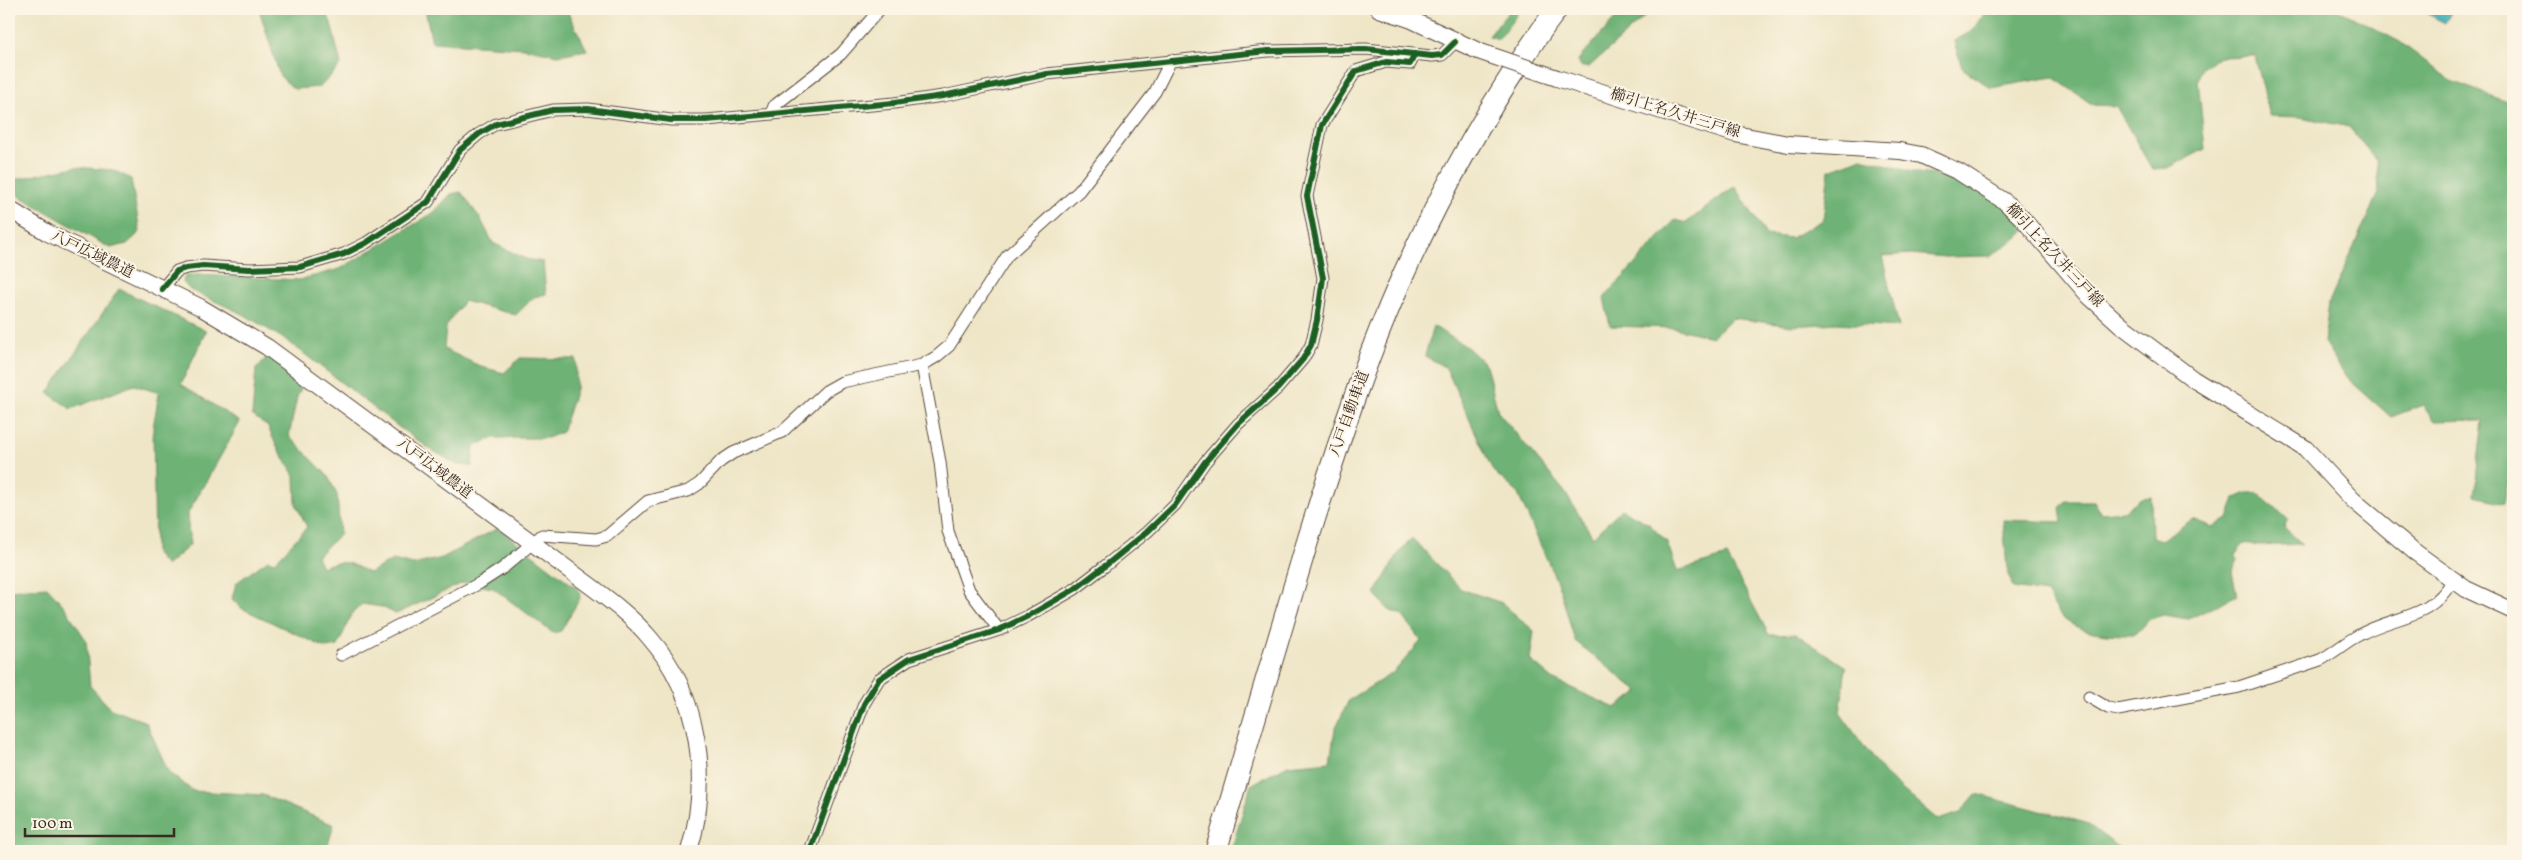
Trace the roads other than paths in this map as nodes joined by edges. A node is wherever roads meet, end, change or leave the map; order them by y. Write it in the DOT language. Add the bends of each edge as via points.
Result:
graph roads {
  1 [pos="880,9"];
  2 [pos="1379,9"];
  3 [pos="1546,9"];
  4 [pos="1557,9"];
  5 [pos="1455,42"];
  6 [pos="1415,54"];
  7 [pos="1171,60"];
  8 [pos="771,114"];
  9 [pos="9,209"];
  10 [pos="162,289"];
  11 [pos="922,364"];
  12 [pos="533,543"];
  13 [pos="2453,580"];
  14 [pos="2513,611"];
  15 [pos="999,630"];
  16 [pos="341,655"];
  17 [pos="2089,697"];
  18 [pos="689,851"];
  19 [pos="810,851"];
  20 [pos="1206,851"];
  21 [pos="1216,851"];
  1 -- 8 [label="street" via="841,54 774,106"];
  2 -- 5 [label="main road, 櫛引上名久井三戸線" via="1429,27"];
  3 -- 20 [label="highway, 八戸自動車道" via="1451,158 1404,251 1373,323 1320,470"];
  4 -- 21 [label="highway, 八戸自動車道" via="1501,92 1460,162 1411,258 1381,328 1329,473"];
  5 -- 6 [label="street" via="1442,55"];
  5 -- 13 [label="main road, 櫛引上名久井三戸線, bridge" via="1736,134 1788,144 1900,151 1921,155 1959,172 2004,201 2089,296 2121,325 2193,379 2305,448 2385,529"];
  6 -- 7 [label="street" via="1320,49"];
  6 -- 15 [label="street" via="1410,64 1386,62 1356,71 1322,125 1307,196 1323,278 1318,320 1303,359 1278,388 1238,424 1176,505 1147,532 1075,589"];
  7 -- 8 [label="street" via="1047,74 894,103"];
  7 -- 11 [label="street" via="1155,92 1078,190 1007,256 949,346"];
  8 -- 10 [label="street" via="679,121 572,108 496,124 460,150 428,202 344,254 300,267 249,270 203,266 186,268 177,271"];
  9 -- 10 [label="main road, 八戸広域農道" via="48,233"];
  10 -- 12 [label="main road, 八戸広域農道" via="222,319 267,347"];
  11 -- 12 [label="street" via="842,382 826,391 782,432 733,453 688,491 648,501 607,536 582,539 547,534"];
  11 -- 15 [label="street" via="940,462 948,531 969,590"];
  12 -- 16 [label="street" via="480,582"];
  12 -- 18 [label="main road, 八戸広域農道" via="618,606 650,637 673,673 687,703 698,752 699,812"];
  13 -- 14 [label="main road, 櫛引上名久井三戸線" via="2481,598"];
  13 -- 17 [label="street" via="2427,609 2358,635 2320,660 2239,687 2118,710"];
  15 -- 19 [label="street" via="909,659 879,679 864,704"];
}
